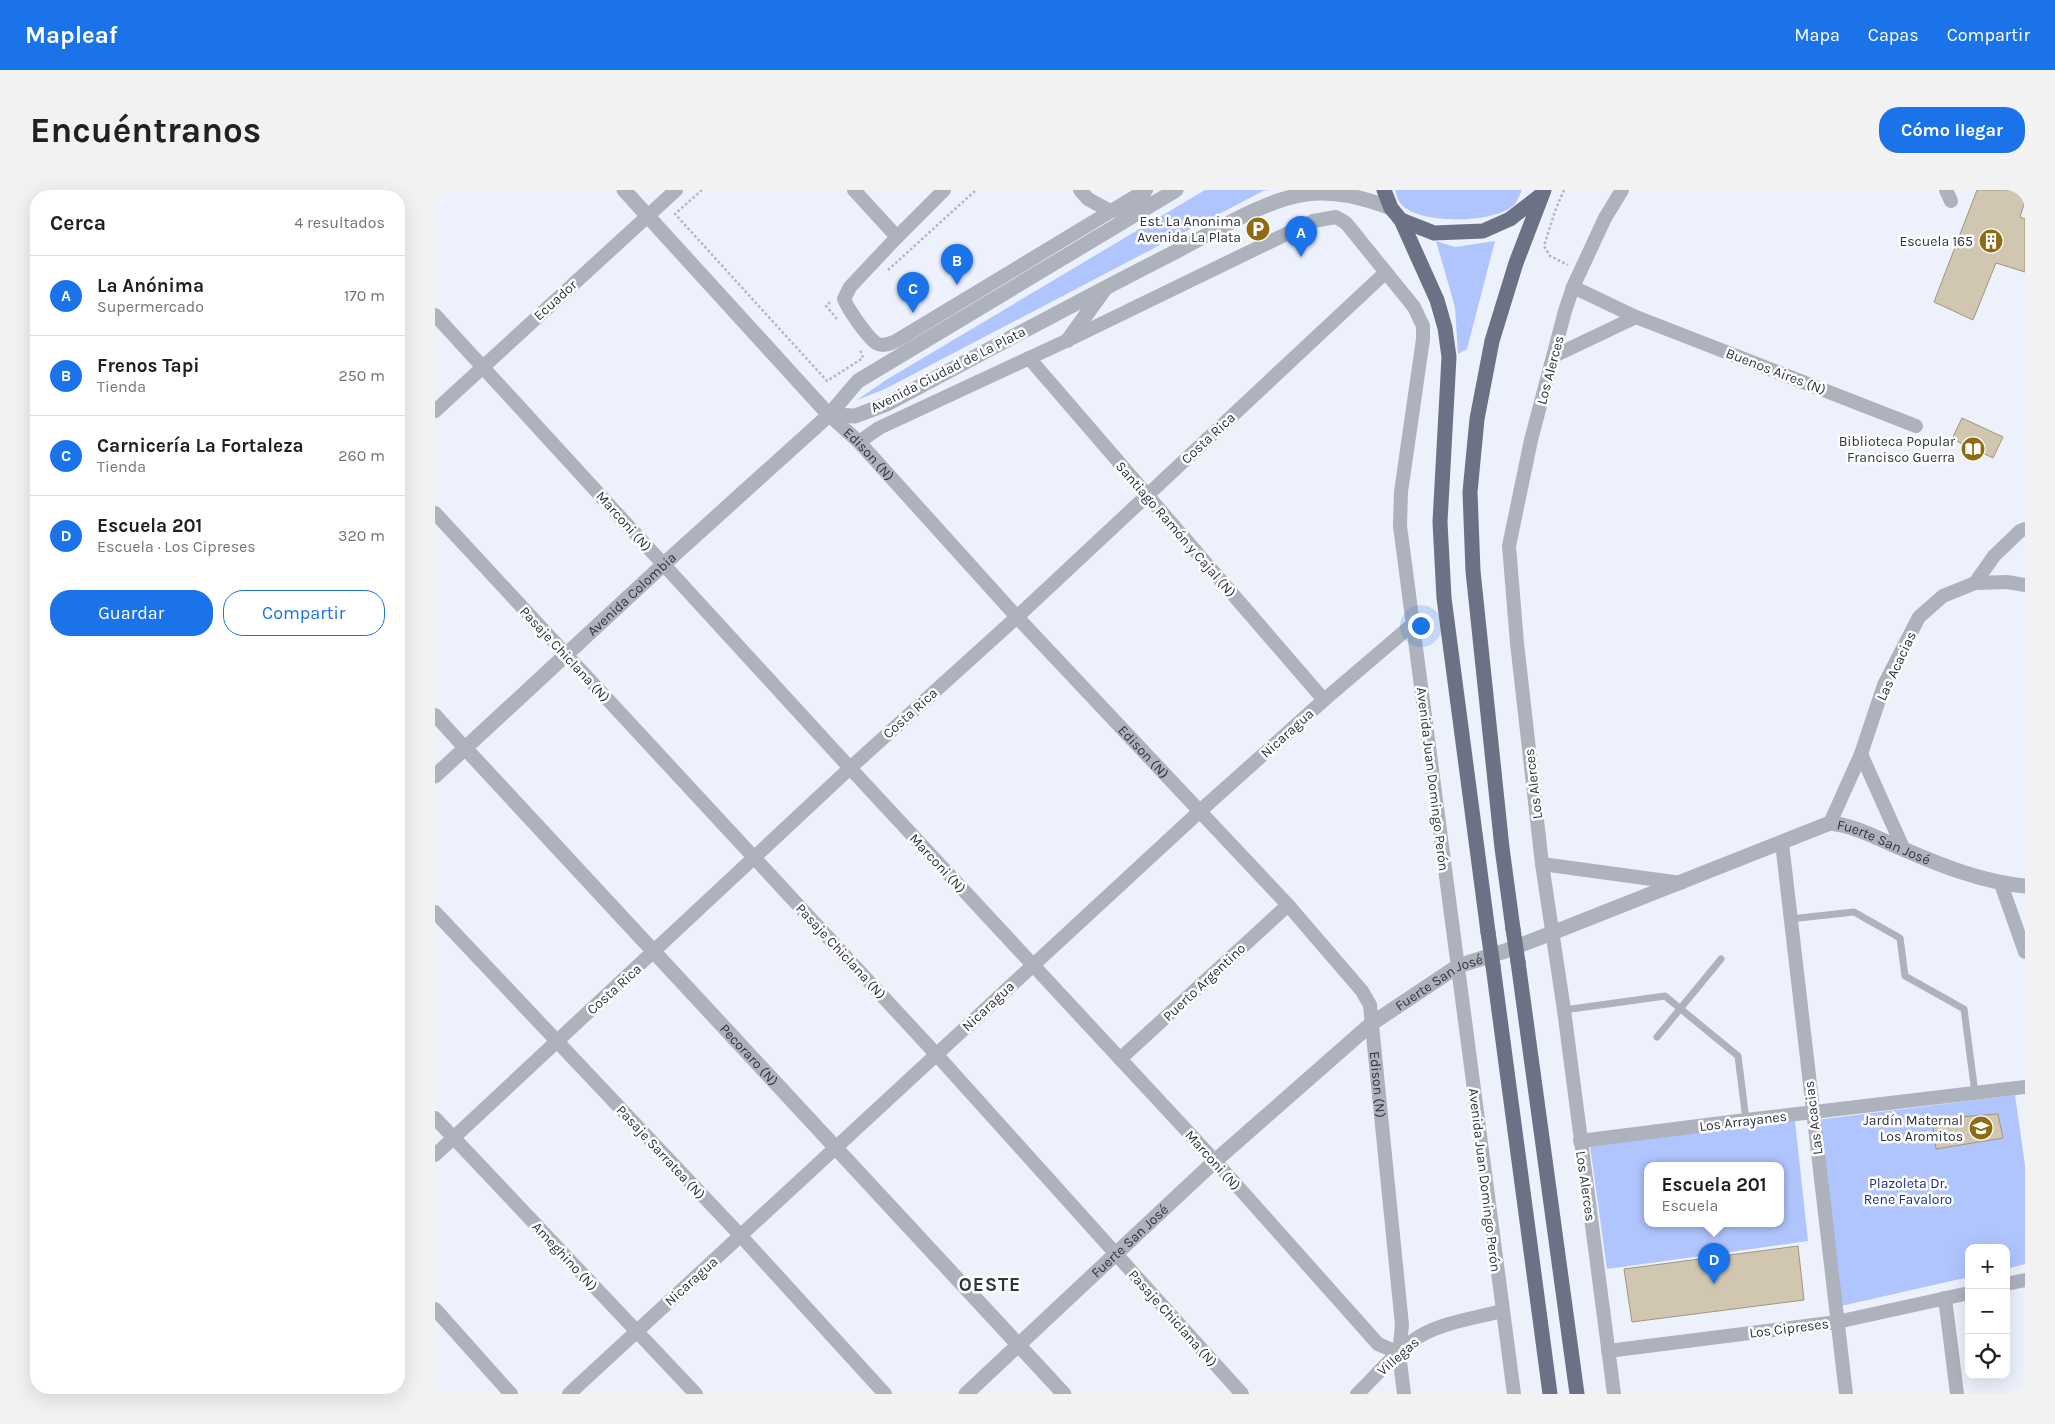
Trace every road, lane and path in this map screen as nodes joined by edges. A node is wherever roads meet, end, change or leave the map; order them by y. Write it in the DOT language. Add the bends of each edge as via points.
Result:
graph roads {
  1 [pos="624,190"];
  2 [pos="675,190"];
  3 [pos="703,190"];
  4 [pos="854,190"];
  5 [pos="944,190"];
  6 [pos="976,190"];
  7 [pos="1080,190"];
  8 [pos="1146,190"];
  9 [pos="1384,190"];
  10 [pos="1564,190"];
  11 [pos="1622,190"];
  12 [pos="1543,193"];
  13 [pos="1170,194"];
  14 [pos="1391,208"];
  15 [pos="1110,211"];
  16 [pos="647,215"];
  17 [pos="1401,220"];
  18 [pos="1313,221"];
  19 [pos="897,237"];
  20 [pos="885,272"];
  21 [pos="1386,272"];
  22 [pos="1581,272"];
  23 [pos="1106,287"];
  24 [pos="1573,288"];
  25 [pos="435,315"];
  26 [pos="1636,317"];
  27 [pos="1067,340"];
  28 [pos="1554,356"];
  29 [pos="863,358"];
  30 [pos="1029,358"];
  31 [pos="482,366"];
  32 [pos="435,411"];
  33 [pos="829,415"];
  34 [pos="1916,426"];
  35 [pos="859,442"];
  36 [pos="1147,495"];
  37 [pos="435,512"];
  38 [pos="2025,529"];
  39 [pos="664,564"];
  40 [pos="1975,583"];
  41 [pos="2025,585"];
  42 [pos="1017,617"];
  43 [pos="1413,624"];
  44 [pos="566,655"];
  45 [pos="1323,700"];
  46 [pos="435,714"];
  47 [pos="465,748"];
  48 [pos="1861,754"];
  49 [pos="850,768"];
  50 [pos="435,776"];
  51 [pos="1200,811"];
  52 [pos="1830,823"];
  53 [pos="1782,843"];
  54 [pos="1904,850"];
  55 [pos="754,858"];
  56 [pos="1542,864"];
  57 [pos="1681,883"];
  58 [pos="2001,884"];
  59 [pos="2025,886"];
  60 [pos="1287,905"];
  61 [pos="435,912"];
  62 [pos="1791,919"];
  63 [pos="1552,933"];
  64 [pos="2025,952"];
  65 [pos="654,953"];
  66 [pos="1721,959"];
  67 [pos="1034,964"];
  68 [pos="1457,966"];
  69 [pos="1680,1009"];
  70 [pos="1564,1010"];
  71 [pos="1371,1024"];
  72 [pos="1657,1037"];
  73 [pos="557,1041"];
  74 [pos="936,1054"];
  75 [pos="1120,1059"];
  76 [pos="2025,1087"];
  77 [pos="1975,1093"];
  78 [pos="1812,1113"];
  79 [pos="435,1118"];
  80 [pos="1746,1120"];
  81 [pos="453,1137"];
  82 [pos="1580,1141"];
  83 [pos="835,1147"];
  84 [pos="435,1155"];
  85 [pos="1215,1161"];
  86 [pos="740,1236"];
  87 [pos="1114,1254"];
  88 [pos="2025,1280"];
  89 [pos="2010,1283"];
  90 [pos="1965,1294"];
  91 [pos="1945,1298"];
  92 [pos="435,1309"];
  93 [pos="1502,1312"];
  94 [pos="1837,1322"];
  95 [pos="636,1330"];
  96 [pos="1017,1345"];
  97 [pos="1608,1352"];
  98 [pos="1399,1353"];
  99 [pos="511,1394"];
  100 [pos="569,1394"];
  101 [pos="696,1394"];
  102 [pos="885,1394"];
  103 [pos="966,1394"];
  104 [pos="1063,1394"];
  105 [pos="1242,1394"];
  106 [pos="1357,1394"];
  107 [pos="1404,1394"];
  108 [pos="1514,1394"];
  109 [pos="1550,1394"];
  110 [pos="1577,1394"];
  111 [pos="1613,1394"];
  112 [pos="1846,1394"];
  113 [pos="1957,1394"];
  1 -- 16 [label="street, Edison (N)"];
  2 -- 16 [label="street, Ecuador"];
  3 -- 29 [label="path" via="675,214 827,381"];
  4 -- 19 [label="street"];
  5 -- 19 [label="street"];
  6 -- 20 [label="path"];
  7 -- 15 [label="street" via="1088,199"];
  8 -- 15 [label="street"];
  9 -- 14 [label="highway"];
  10 -- 22 [label="path" via="1544,246 1550,256"];
  11 -- 22 [label="street, Los Alerces" via="1605,218"];
  12 -- 17 [label="highway" via="1510,220 1483,232 1434,233"];
  12 -- 110 [label="highway, bridge" via="1516,263 1492,340 1477,419 1470,492 1473,571 1502,848"];
  13 -- 15 [label="street"];
  13 -- 33 [label="street, Avenida Ciudad de La Plata" via="858,381"];
  14 -- 17 [label="highway"];
  14 -- 23 [label="street, Avenida Ciudad de La Plata" via="1363,198 1328,192 1304,194 1269,204"];
  15 -- 19 [label="street" via="886,345 876,343 849,311 845,299 850,287"];
  16 -- 31 [label="street, Ecuador"];
  16 -- 33 [label="street, Edison (N)"];
  17 -- 109 [label="highway, bridge" via="1437,300 1449,357 1440,522 1444,598"];
  18 -- 21 [label="street, Avenida Juan Domingo Perón" via="1336,218 1346,223"];
  18 -- 27 [label="street, Avenida Ciudad de La Plata"];
  21 -- 36 [label="street, Costa Rica"];
  21 -- 43 [label="street, Avenida Juan Domingo Perón" via="1414,307 1423,326 1401,492 1400,526"];
  22 -- 24 [label="street, Los Alerces"];
  23 -- 27 [label="street"];
  23 -- 33 [label="street, Avenida Ciudad de La Plata" via="887,404 855,416"];
  24 -- 26 [label="street, Buenos Aires (N)"];
  24 -- 28 [label="street, Los Alerces"];
  25 -- 31 [label="street, Marconi (N)"];
  26 -- 28 [label="street"];
  26 -- 34 [label="street, Buenos Aires (N)"];
  27 -- 30 [label="street, Avenida Ciudad de La Plata"];
  28 -- 56 [label="street, Los Alerces" via="1531,440 1509,546"];
  30 -- 35 [label="street, Avenida Ciudad de La Plata" via="879,428"];
  30 -- 36 [label="street, Santiago Ramón y Cajal (N)"];
  31 -- 32 [label="street, Ecuador"];
  31 -- 39 [label="street, Marconi (N)"];
  33 -- 35 [label="street, Edison (N)"];
  33 -- 39 [label="street, Avenida Colombia"];
  35 -- 42 [label="street, Edison (N)"];
  36 -- 42 [label="street, Costa Rica"];
  36 -- 45 [label="street, Santiago Ramón y Cajal (N)"];
  37 -- 44 [label="street, Pasaje Chiclana (N)"];
  38 -- 40 [label="street" via="1993,556"];
  39 -- 44 [label="street, Avenida Colombia"];
  39 -- 49 [label="street, Marconi (N)"];
  40 -- 41 [label="street, Las Acacias"];
  40 -- 48 [label="street, Las Acacias" via="1943,596 1919,617 1884,685"];
  42 -- 49 [label="street, Costa Rica"];
  42 -- 51 [label="street, Edison (N)"];
  43 -- 45 [label="street, Nicaragua"];
  43 -- 68 [label="street, Avenida Juan Domingo Perón"];
  44 -- 47 [label="street, Avenida Colombia"];
  44 -- 55 [label="street, Pasaje Chiclana (N)"];
  45 -- 51 [label="street, Nicaragua"];
  46 -- 47 [label="street, Pecoraro (N)"];
  47 -- 50 [label="street, Avenida Colombia"];
  47 -- 65 [label="street, Pecoraro (N)"];
  48 -- 52 [label="street, Las Acacias"];
  48 -- 54 [label="street"];
  49 -- 55 [label="street, Costa Rica"];
  49 -- 67 [label="street, Marconi (N)"];
  51 -- 60 [label="street, Edison (N)"];
  51 -- 67 [label="street, Nicaragua"];
  52 -- 53 [label="street, Fuerte San José"];
  52 -- 54 [label="street, Fuerte San José" via="1849,826"];
  53 -- 57 [label="street, Fuerte San José"];
  53 -- 62 [label="street, Las Acacias"];
  54 -- 58 [label="street, Fuerte San José"];
  55 -- 65 [label="street, Costa Rica"];
  55 -- 74 [label="street, Pasaje Chiclana (N)"];
  56 -- 57 [label="street"];
  56 -- 63 [label="street, Los Alerces"];
  57 -- 63 [label="street, Fuerte San José"];
  58 -- 59 [label="street, Fuerte San José"];
  58 -- 64 [label="street"];
  60 -- 71 [label="street, Edison (N)" via="1363,991 1370,1005"];
  60 -- 75 [label="street, Puerto Argentino"];
  61 -- 73 [label="street, Pasaje Sarratea (N)"];
  62 -- 77 [label="lane" via="1854,912 1900,938 1905,976 1964,1009"];
  62 -- 78 [label="street, Las Acacias"];
  63 -- 68 [label="street, Fuerte San José"];
  63 -- 70 [label="street, Los Alerces"];
  65 -- 73 [label="street, Costa Rica"];
  65 -- 83 [label="street, Pecoraro (N)"];
  66 -- 69 [label="lane"];
  67 -- 74 [label="street, Nicaragua"];
  67 -- 75 [label="street, Marconi (N)"];
  68 -- 71 [label="street, Fuerte San José"];
  68 -- 93 [label="street, Avenida Juan Domingo Perón"];
  69 -- 70 [label="lane" via="1665,996"];
  69 -- 72 [label="lane"];
  69 -- 80 [label="lane" via="1738,1056"];
  70 -- 82 [label="street, Los Alerces"];
  71 -- 85 [label="street, Fuerte San José"];
  71 -- 98 [label="street, Edison (N)" via="1401,1326"];
  73 -- 81 [label="street, Costa Rica"];
  73 -- 86 [label="street, Pasaje Sarratea (N)"];
  74 -- 83 [label="street, Nicaragua"];
  74 -- 87 [label="street, Pasaje Chiclana (N)"];
  75 -- 85 [label="street, Marconi (N)"];
  76 -- 77 [label="street, Los Arrayanes"];
  77 -- 78 [label="street, Los Arrayanes"];
  78 -- 80 [label="street, Los Arrayanes"];
  78 -- 94 [label="street, Las Acacias"];
  79 -- 81 [label="street, Ameghino (N)"];
  80 -- 82 [label="street, Los Arrayanes"];
  81 -- 84 [label="street, Costa Rica"];
  81 -- 95 [label="street, Ameghino (N)"];
  82 -- 97 [label="street, Los Alerces"];
  83 -- 86 [label="street, Nicaragua"];
  83 -- 96 [label="street, Pecoraro (N)"];
  85 -- 87 [label="street, Fuerte San José"];
  85 -- 98 [label="street, Marconi (N)" via="1378,1344"];
  86 -- 95 [label="street, Nicaragua"];
  86 -- 102 [label="street, Pasaje Sarratea (N)"];
  87 -- 96 [label="street, Fuerte San José"];
  87 -- 105 [label="street, Pasaje Chiclana (N)"];
  88 -- 89 [label="street"];
  90 -- 91 [label="street, Los Cipreses"];
  91 -- 94 [label="street, Los Cipreses"];
  91 -- 113 [label="street"];
  92 -- 99 [label="street"];
  93 -- 98 [label="street, Villegas" via="1442,1327 1421,1336"];
  93 -- 108 [label="street, Avenida Juan Domingo Perón"];
  94 -- 97 [label="street, Los Cipreses"];
  94 -- 112 [label="street, Las Acacias"];
  95 -- 100 [label="street, Nicaragua"];
  95 -- 101 [label="street, Ameghino (N)"];
  96 -- 103 [label="street, Fuerte San José"];
  96 -- 104 [label="street, Pecoraro (N)"];
  97 -- 111 [label="street, Los Alerces"];
  98 -- 106 [label="street, Villegas"];
  98 -- 107 [label="street, Edison (N)"];
}
